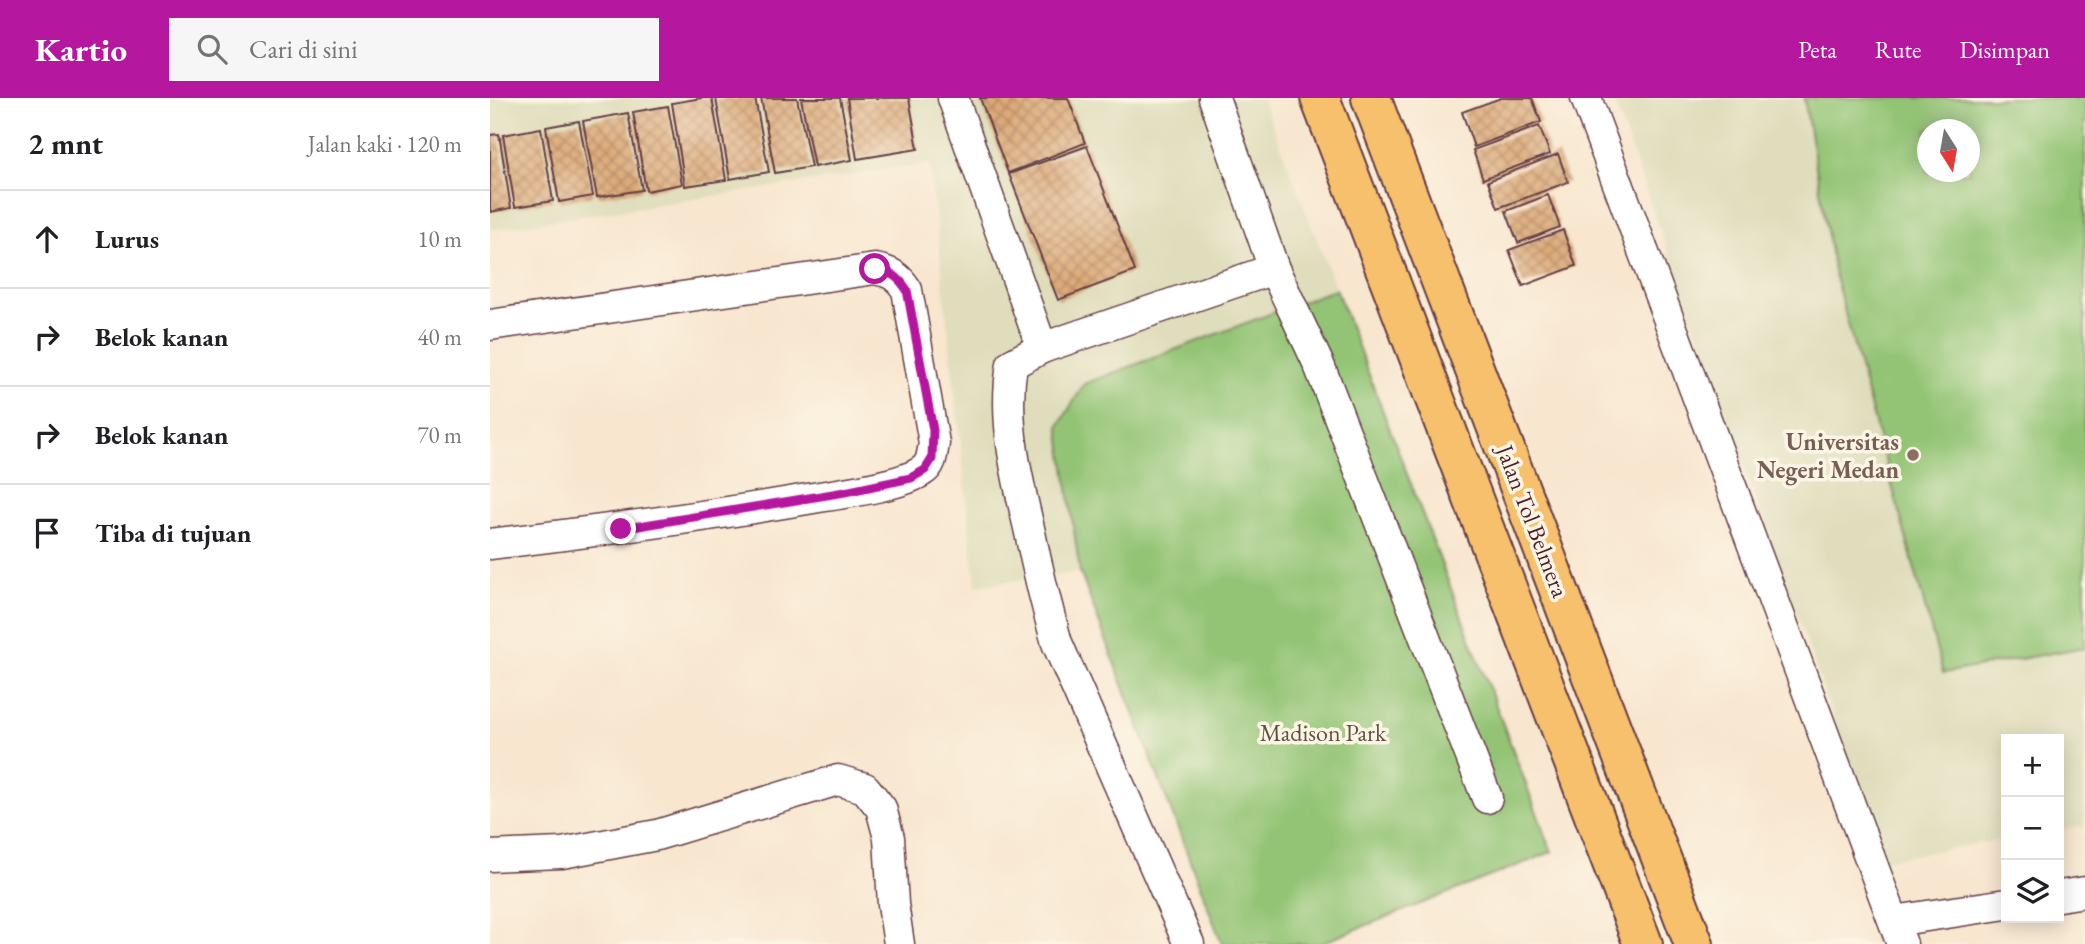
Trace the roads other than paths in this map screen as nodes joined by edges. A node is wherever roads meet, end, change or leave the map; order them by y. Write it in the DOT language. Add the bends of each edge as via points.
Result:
graph roads {
  1 [pos="953,98"];
  2 [pos="1214,98"];
  3 [pos="1320,98"];
  4 [pos="1371,98"];
  5 [pos="1586,98"];
  6 [pos="1274,268"];
  7 [pos="490,326"];
  8 [pos="1042,348"];
  9 [pos="490,544"];
  10 [pos="1487,798"];
  11 [pos="490,856"];
  12 [pos="2085,892"];
  13 [pos="2064,895"];
  14 [pos="2001,905"];
  15 [pos="1898,933"];
  16 [pos="898,944"];
  17 [pos="1189,944"];
  18 [pos="1643,944"];
  19 [pos="1694,944"];
  1 -- 8 [label="street"];
  2 -- 6 [label="street"];
  3 -- 18 [label="highway, Jalan Tol Belmera"];
  4 -- 19 [label="highway, Jalan Tol Belmera"];
  5 -- 15 [label="street"];
  6 -- 8 [label="street"];
  6 -- 10 [label="street" via="1319,365"];
  7 -- 9 [label="street" via="875,269 888,271 899,277 907,290 934,443 925,470 911,478 752,509"];
  8 -- 17 [label="street" via="1012,364 1008,387 1011,453 1046,605 1057,643"];
  11 -- 16 [label="street" via="562,853 657,835 838,780 865,788 881,808 889,838"];
  12 -- 13 [label="street"];
  14 -- 15 [label="street"];
}
